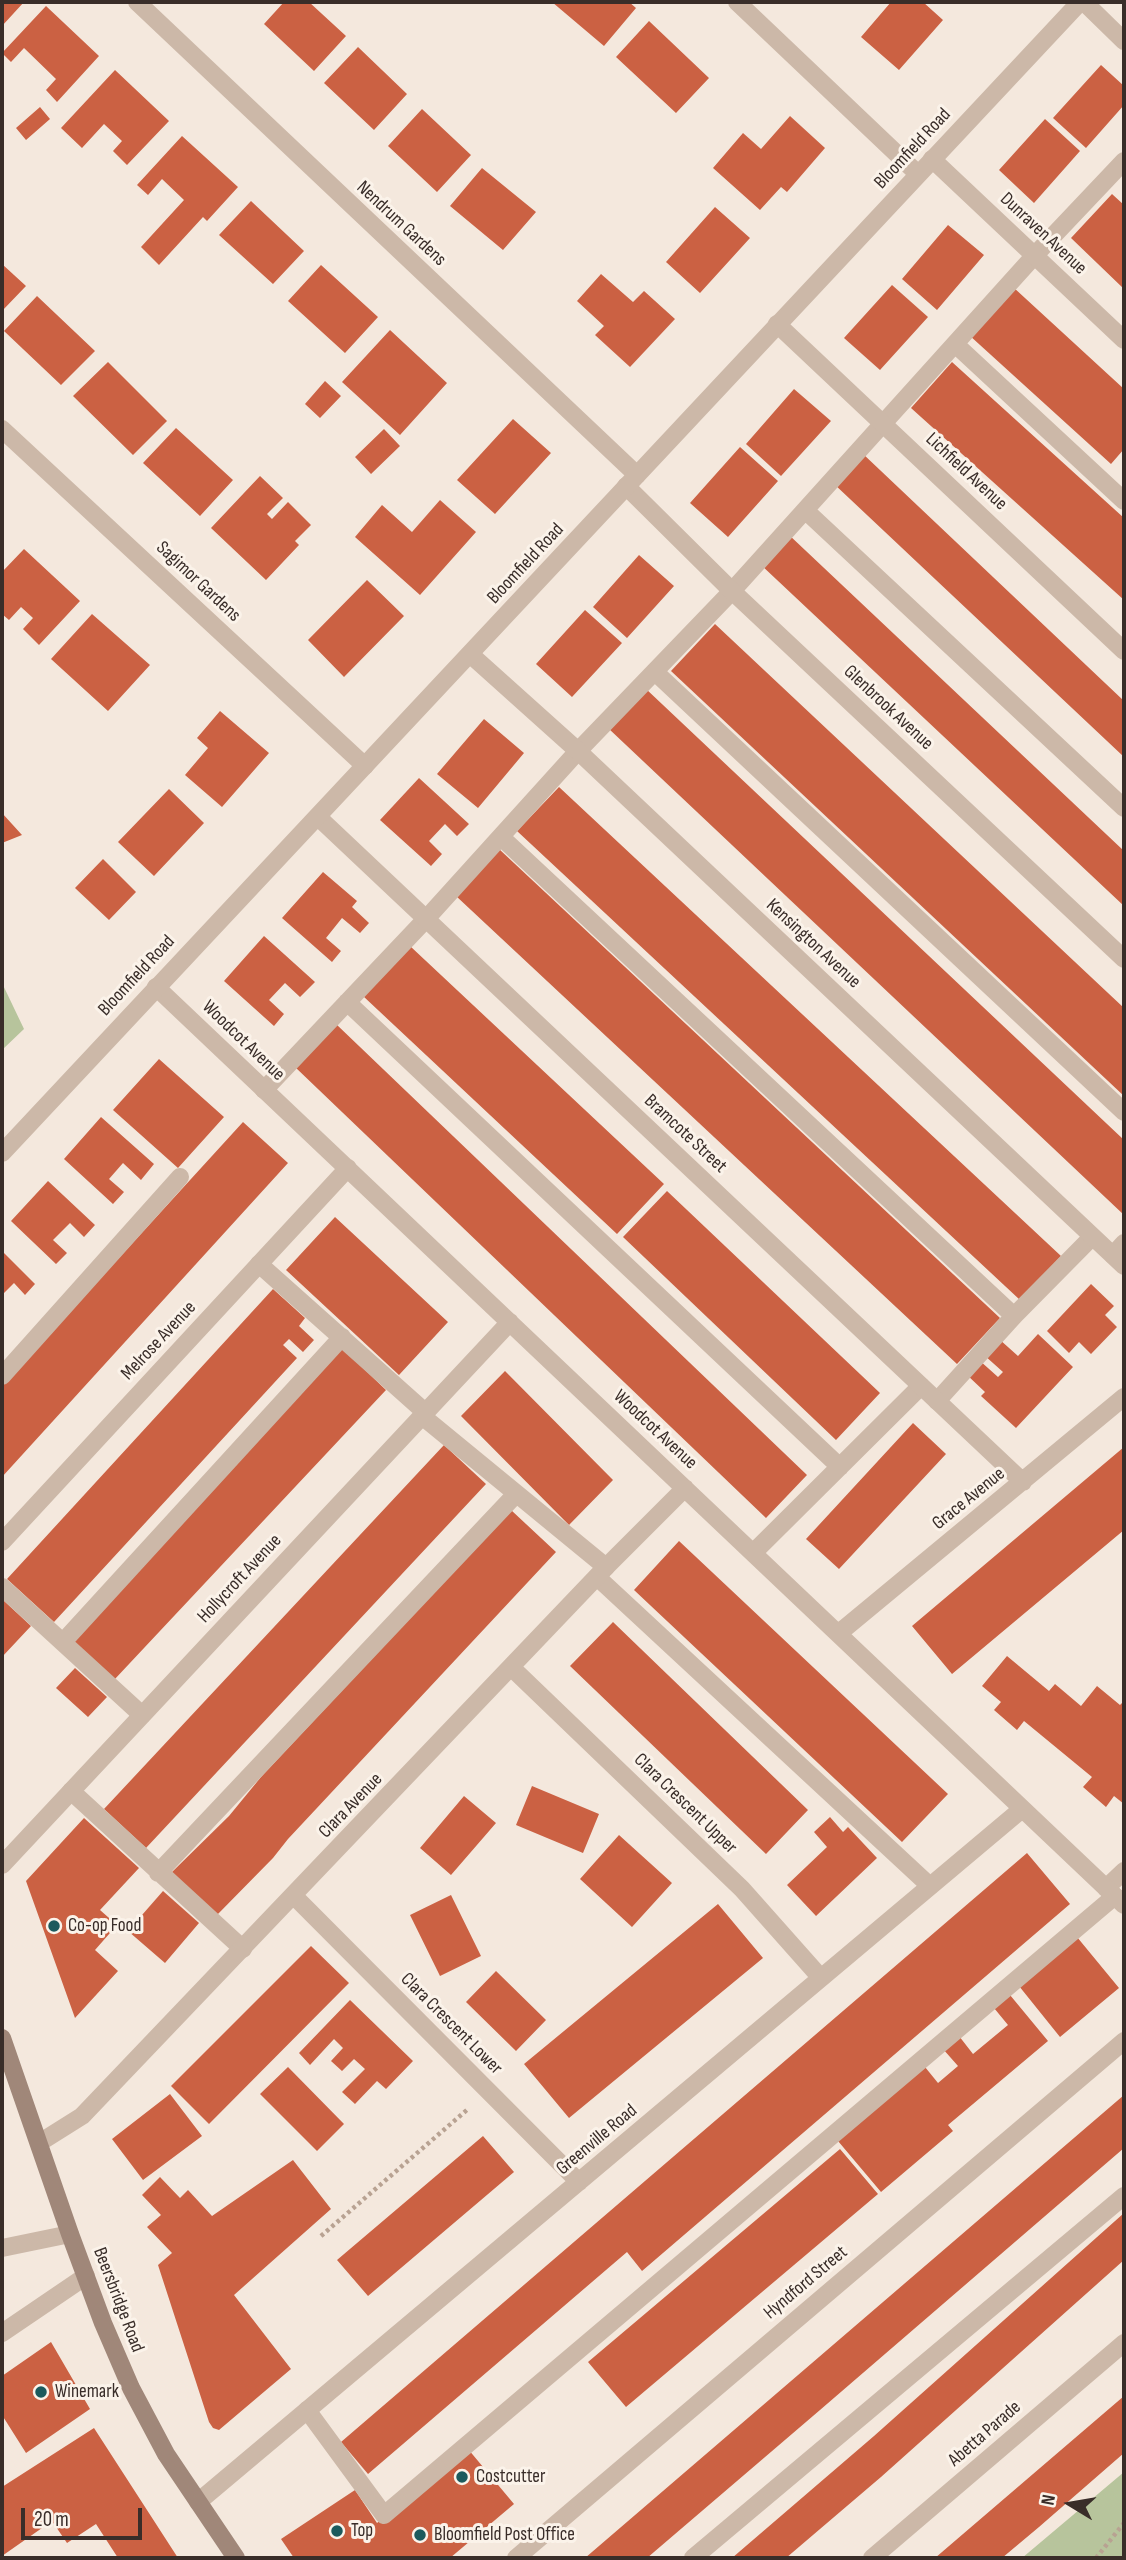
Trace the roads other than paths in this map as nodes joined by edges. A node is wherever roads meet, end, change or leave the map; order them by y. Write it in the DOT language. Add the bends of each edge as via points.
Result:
graph roads {
  1 [pos="137,2"];
  2 [pos="737,2"];
  3 [pos="1082,2"];
  4 [pos="1124,41"];
  5 [pos="932,159"];
  6 [pos="1121,171"];
  7 [pos="918,174"];
  8 [pos="1035,256"];
  9 [pos="777,324"];
  10 [pos="1124,340"];
  11 [pos="955,344"];
  12 [pos="884,424"];
  13 [pos="2,429"];
  14 [pos="631,481"];
  15 [pos="1124,501"];
  16 [pos="806,511"];
  17 [pos="732,591"];
  18 [pos="1124,651"];
  19 [pos="471,654"];
  20 [pos="655,672"];
  21 [pos="578,751"];
  22 [pos="365,766"];
  23 [pos="1124,808"];
  24 [pos="318,817"];
  25 [pos="501,837"];
  26 [pos="426,919"];
  27 [pos="1124,959"];
  28 [pos="156,987"];
  29 [pos="347,1002"];
  30 [pos="264,1090"];
  31 [pos="1124,1112"];
  32 [pos="2,1153"];
  33 [pos="348,1168"];
  34 [pos="180,1177"];
  35 [pos="1092,1237"];
  36 [pos="1120,1255"];
  37 [pos="259,1264"];
  38 [pos="1014,1316"];
  39 [pos="510,1322"];
  40 [pos="342,1337"];
  41 [pos="2,1376"];
  42 [pos="921,1386"];
  43 [pos="1124,1397"];
  44 [pos="937,1401"];
  45 [pos="423,1414"];
  46 [pos="840,1466"];
  47 [pos="1023,1482"];
  48 [pos="685,1488"];
  49 [pos="516,1494"];
  50 [pos="2,1542"];
  51 [pos="754,1552"];
  52 [pos="601,1572"];
  53 [pos="2,1587"];
  54 [pos="839,1633"];
  55 [pos="62,1642"];
  56 [pos="512,1668"];
  57 [pos="142,1715"];
  58 [pos="72,1791"];
  59 [pos="1022,1809"];
  60 [pos="2,1865"];
  61 [pos="1124,1871"];
  62 [pos="159,1873"];
  63 [pos="930,1886"];
  64 [pos="294,1896"];
  65 [pos="1115,1896"];
  66 [pos="243,1949"];
  67 [pos="821,1978"];
  68 [pos="2,2038"];
  69 [pos="1124,2041"];
  70 [pos="39,2143"];
  71 [pos="579,2182"];
  72 [pos="1124,2196"];
  73 [pos="70,2234"];
  74 [pos="2,2248"];
  75 [pos="86,2276"];
  76 [pos="2,2333"];
  77 [pos="1124,2343"];
  78 [pos="307,2410"];
  79 [pos="198,2502"];
  80 [pos="236,2558"];
  81 [pos="516,2558"];
  82 [pos="693,2558"];
  83 [pos="873,2558"];
  1 -- 14 [label="street, Nendrum Gardens"];
  2 -- 7 [label="street"];
  3 -- 4 [label="street"];
  3 -- 5 [label="street, Bloomfield Road"];
  5 -- 7 [label="street, Bloomfield Road"];
  5 -- 8 [label="street, Dunraven Avenue"];
  6 -- 8 [label="street"];
  7 -- 9 [label="street, Bloomfield Road"];
  8 -- 10 [label="street, Dunraven Avenue"];
  8 -- 11 [label="street"];
  9 -- 12 [label="street, Lichfield Avenue"];
  9 -- 14 [label="street, Bloomfield Road"];
  11 -- 12 [label="street"];
  11 -- 15 [label="street"];
  12 -- 16 [label="street"];
  12 -- 18 [label="street, Lichfield Avenue"];
  13 -- 22 [label="street, Sagimor Gardens"];
  14 -- 17 [label="street, Glenbrook Avenue"];
  14 -- 19 [label="street, Bloomfield Road"];
  16 -- 17 [label="street"];
  16 -- 23 [label="street"];
  17 -- 20 [label="street"];
  17 -- 27 [label="street, Glenbrook Avenue"];
  19 -- 21 [label="street, Kensington Avenue"];
  19 -- 22 [label="street, Bloomfield Road"];
  20 -- 21 [label="street"];
  20 -- 31 [label="street"];
  21 -- 25 [label="street"];
  21 -- 35 [label="street, Kensington Avenue"];
  22 -- 24 [label="street, Bloomfield Road"];
  24 -- 26 [label="street, Bramcote Street"];
  24 -- 28 [label="street, Bloomfield Road"];
  25 -- 26 [label="street"];
  25 -- 38 [label="street"];
  26 -- 29 [label="street"];
  26 -- 42 [label="street, Bramcote Street"];
  28 -- 30 [label="street, Woodcot Avenue"];
  28 -- 32 [label="street, Bloomfield Road"];
  29 -- 30 [label="street"];
  29 -- 46 [label="street"];
  30 -- 33 [label="street, Woodcot Avenue"];
  33 -- 37 [label="street, Melrose Avenue"];
  33 -- 39 [label="street, Woodcot Avenue"];
  34 -- 41 [label="street"];
  35 -- 36 [label="street, Kensington Avenue"];
  35 -- 38 [label="street"];
  37 -- 40 [label="street"];
  37 -- 50 [label="street, Melrose Avenue"];
  38 -- 44 [label="street"];
  39 -- 45 [label="street, Hollycroft Avenue"];
  39 -- 48 [label="street, Woodcot Avenue"];
  40 -- 45 [label="street"];
  40 -- 55 [label="street"];
  42 -- 44 [label="street, Bramcote Street"];
  42 -- 46 [label="street"];
  43 -- 47 [label="street, Grace Avenue"];
  44 -- 47 [label="street, Bramcote Street"];
  45 -- 49 [label="street"];
  45 -- 57 [label="street, Hollycroft Avenue"];
  46 -- 51 [label="street"];
  47 -- 54 [label="street, Grace Avenue"];
  48 -- 51 [label="street, Woodcot Avenue"];
  48 -- 52 [label="street, Clara Avenue"];
  49 -- 52 [label="street"];
  49 -- 62 [label="street"];
  51 -- 54 [label="street, Woodcot Avenue"];
  52 -- 56 [label="street, Clara Avenue"];
  52 -- 63 [label="street"];
  53 -- 55 [label="street"];
  54 -- 59 [label="street, Woodcot Avenue"];
  55 -- 57 [label="street"];
  56 -- 64 [label="street, Clara Avenue"];
  56 -- 67 [label="street, Clara Crescent Upper" via="742,1889"];
  57 -- 58 [label="street, Hollycroft Avenue"];
  58 -- 60 [label="street, Hollycroft Avenue"];
  58 -- 62 [label="street"];
  59 -- 63 [label="street, Greenville Road"];
  59 -- 65 [label="street, Woodcot Avenue"];
  61 -- 65 [label="street"];
  62 -- 66 [label="street"];
  63 -- 67 [label="street, Greenville Road"];
  64 -- 66 [label="street, Clara Avenue"];
  64 -- 71 [label="street, Clara Crescent Lower"];
  65 -- 78 [label="street" via="384,2515"];
  66 -- 70 [label="street, Clara Avenue" via="82,2116"];
  67 -- 71 [label="street, Greenville Road"];
  68 -- 70 [label="main road, Beersbridge Road"];
  69 -- 81 [label="street, Hyndford Street"];
  70 -- 73 [label="main road, Beersbridge Road"];
  71 -- 78 [label="street, Greenville Road"];
  72 -- 82 [label="street"];
  73 -- 74 [label="street"];
  73 -- 75 [label="main road, Beersbridge Road"];
  75 -- 76 [label="street"];
  75 -- 79 [label="main road, Beersbridge Road" via="131,2388"];
  77 -- 83 [label="street, Abetta Parade"];
  78 -- 79 [label="street, Greenville Road"];
  79 -- 80 [label="main road, Beersbridge Road"];
}
